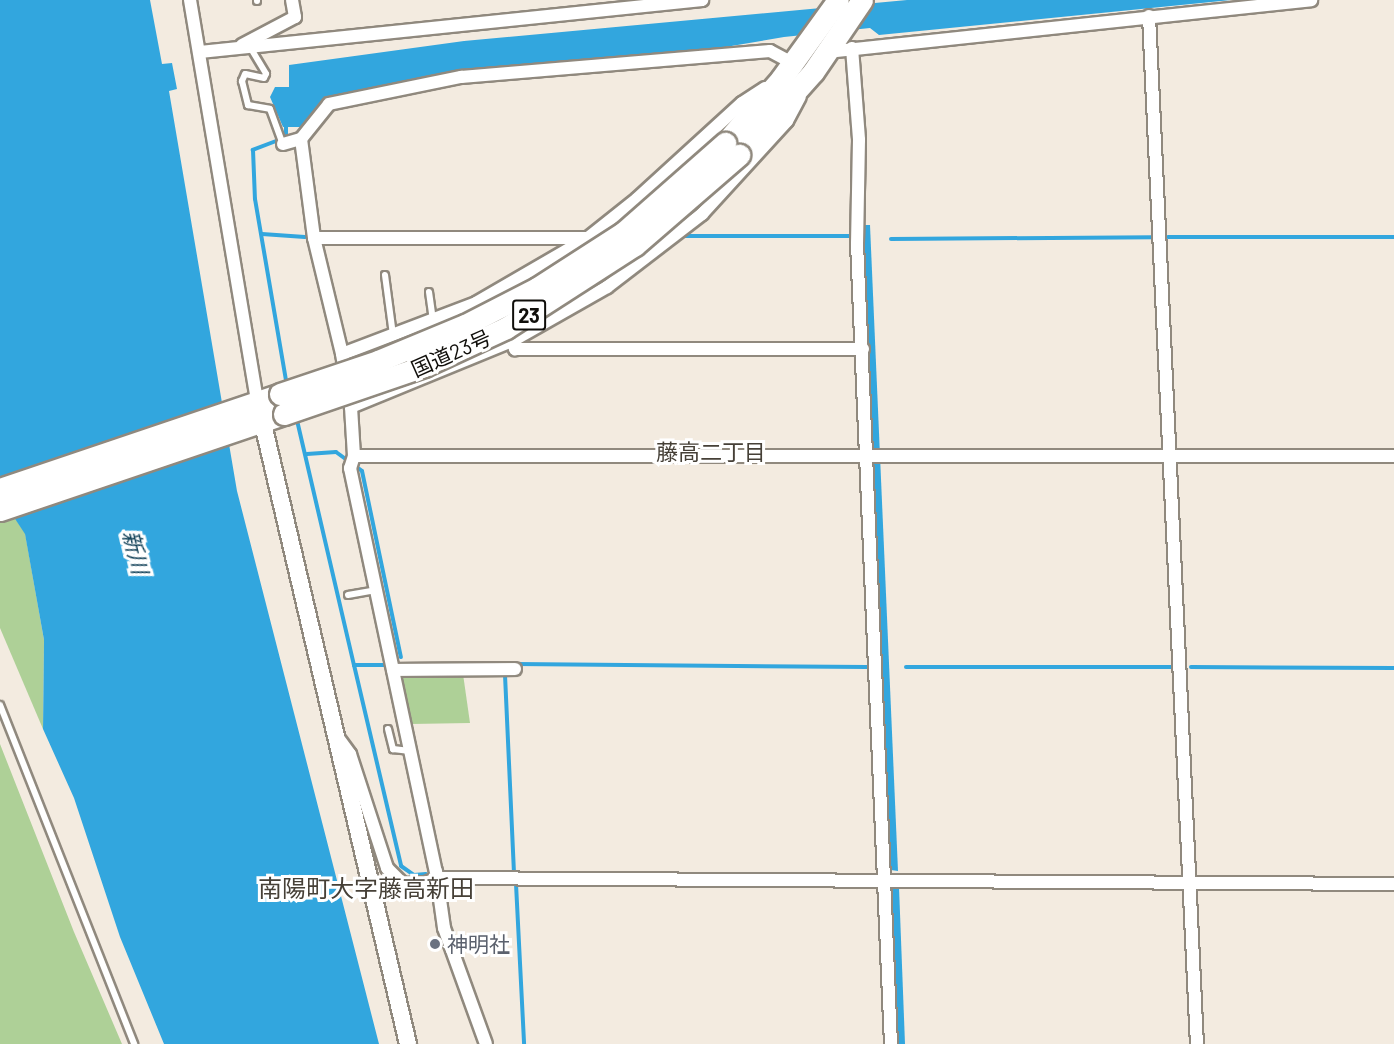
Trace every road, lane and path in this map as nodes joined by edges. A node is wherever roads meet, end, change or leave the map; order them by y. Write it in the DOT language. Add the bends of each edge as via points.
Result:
graph roads {
  1 [pos="190,0"];
  2 [pos="292,0"];
  3 [pos="702,0"];
  4 [pos="838,0"];
  5 [pos="862,0"];
  6 [pos="1311,0"];
  7 [pos="1149,16"];
  8 [pos="250,48"];
  9 [pos="852,48"];
  10 [pos="233,49"];
  11 [pos="200,52"];
  12 [pos="827,52"];
  13 [pos="793,64"];
  14 [pos="813,72"];
  15 [pos="301,139"];
  16 [pos="283,144"];
  17 [pos="732,149"];
  18 [pos="314,238"];
  19 [pos="588,238"];
  20 [pos="385,275"];
  21 [pos="429,292"];
  22 [pos="433,321"];
  23 [pos="393,335"];
  24 [pos="512,341"];
  25 [pos="862,349"];
  26 [pos="342,354"];
  27 [pos="351,407"];
  28 [pos="256,412"];
  29 [pos="1394,456"];
  30 [pos="873,457"];
  31 [pos="1170,457"];
  32 [pos="352,461"];
  33 [pos="0,489"];
  34 [pos="0,510"];
  35 [pos="376,590"];
  36 [pos="348,595"];
  37 [pos="515,669"];
  38 [pos="393,670"];
  39 [pos="0,705"];
  40 [pos="388,729"];
  41 [pos="331,730"];
  42 [pos="411,751"];
  43 [pos="436,878"];
  44 [pos="885,879"];
  45 [pos="1190,882"];
  46 [pos="1394,884"];
  47 [pos="134,1044"];
  48 [pos="408,1044"];
  49 [pos="486,1044"];
  50 [pos="891,1044"];
  51 [pos="1197,1044"];
  1 -- 11 [label="street"];
  2 -- 10 [label="street" via="295,17"];
  3 -- 8 [label="street"];
  4 -- 13 [label="highway, 国道23号 / 23"];
  5 -- 12 [label="highway, 国道23号 / 23"];
  6 -- 7 [label="street"];
  7 -- 9 [label="street"];
  7 -- 31 [label="street"];
  8 -- 10 [label="street"];
  8 -- 16 [label="lane" via="266,74 264,78 245,74 242,81 248,105 270,109"];
  9 -- 12 [label="street"];
  9 -- 25 [label="street" via="859,140 857,243"];
  10 -- 11 [label="street"];
  11 -- 28 [label="street"];
  12 -- 14 [label="highway, 国道23号 / 23"];
  13 -- 15 [label="street" via="770,51 461,77 328,104"];
  13 -- 17 [label="highway, 国道23号 / 23"];
  13 -- 19 [label="street" via="742,103 637,200"];
  14 -- 17 [label="highway, 国道23号 / 23"];
  14 -- 24 [label="street" via="787,122 702,214 607,287"];
  15 -- 16 [label="street"];
  15 -- 18 [label="street"];
  17 -- 28 [label="highway, 国道23号 / 23, bridge" via="624,232 537,288 465,325 387,358 280,394"];
  17 -- 28 [label="highway, 国道23号 / 23, bridge" via="635,245 506,328 424,366 284,414"];
  18 -- 19 [label="street"];
  18 -- 26 [label="street"];
  19 -- 22 [label="street" via="529,275"];
  20 -- 23 [label="lane"];
  21 -- 22 [label="lane"];
  22 -- 23 [label="street"];
  23 -- 26 [label="street"];
  24 -- 25 [label="street" via="515,349"];
  24 -- 27 [label="street"];
  25 -- 30 [label="street"];
  26 -- 27 [label="street"];
  27 -- 32 [label="street"];
  28 -- 33 [label="highway, 国道23号 / 23"];
  28 -- 34 [label="highway, 国道23号 / 23"];
  28 -- 41 [label="street"];
  29 -- 31 [label="street"];
  30 -- 31 [label="street"];
  30 -- 32 [label="street"];
  30 -- 44 [label="street"];
  31 -- 45 [label="street"];
  32 -- 35 [label="street"];
  35 -- 36 [label="lane"];
  35 -- 38 [label="street"];
  37 -- 38 [label="street"];
  38 -- 42 [label="street"];
  39 -- 47 [label="lane"];
  40 -- 42 [label="lane" via="393,749"];
  41 -- 43 [label="street" via="350,754 387,868 403,884 426,883"];
  41 -- 48 [label="street"];
  42 -- 43 [label="street"];
  43 -- 44 [label="street"];
  43 -- 49 [label="street" via="444,928"];
  44 -- 45 [label="street"];
  44 -- 50 [label="street"];
  45 -- 46 [label="street"];
  45 -- 51 [label="street"];
}
